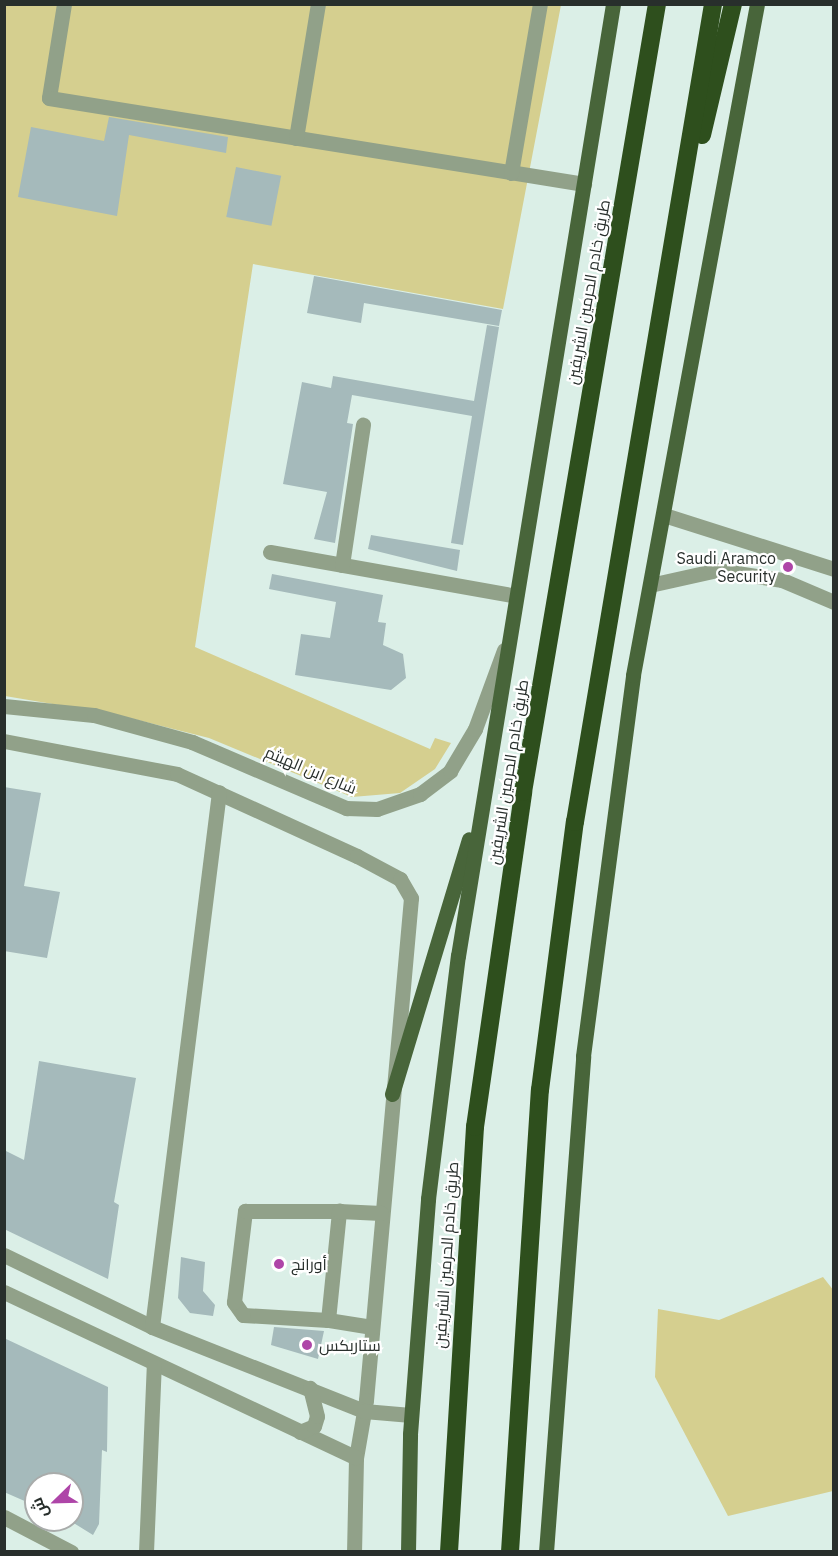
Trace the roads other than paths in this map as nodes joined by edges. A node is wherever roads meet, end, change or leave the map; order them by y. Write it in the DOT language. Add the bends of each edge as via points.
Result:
graph roads {
  1 [pos="64,4"];
  2 [pos="318,4"];
  3 [pos="540,4"];
  4 [pos="613,4"];
  5 [pos="657,4"];
  6 [pos="713,4"];
  7 [pos="733,4"];
  8 [pos="757,4"];
  9 [pos="296,138"];
  10 [pos="511,172"];
  11 [pos="584,184"];
  12 [pos="662,306"];
  13 [pos="363,425"];
  14 [pos="664,515"];
  15 [pos="270,552"];
  16 [pos="342,566"];
  17 [pos="834,569"];
  18 [pos="650,585"];
  19 [pos="516,596"];
  20 [pos="834,602"];
  21 [pos="510,633"];
  22 [pos="4,706"];
  23 [pos="4,741"];
  24 [pos="487,779"];
  25 [pos="219,792"];
  26 [pos="392,1095"];
  27 [pos="339,1211"];
  28 [pos="381,1213"];
  29 [pos="4,1255"];
  30 [pos="4,1292"];
  31 [pos="328,1320"];
  32 [pos="152,1327"];
  33 [pos="372,1327"];
  34 [pos="153,1365"];
  35 [pos="310,1388"];
  36 [pos="364,1410"];
  37 [pos="411,1415"];
  38 [pos="300,1432"];
  39 [pos="356,1458"];
  40 [pos="4,1517"];
  41 [pos="48,1545"];
  42 [pos="71,1551"];
  43 [pos="146,1551"];
  44 [pos="354,1551"];
  45 [pos="408,1551"];
  46 [pos="449,1551"];
  47 [pos="510,1551"];
  48 [pos="546,1551"];
  1 -- 9 [label="street" via="49,98"];
  2 -- 9 [label="street"];
  3 -- 10 [label="street"];
  4 -- 11 [label="main road"];
  5 -- 46 [label="highway, طريق خادم الحرمين الشريفين" via="523,792 475,1127"];
  6 -- 12 [label="highway"];
  7 -- 12 [label="highway"];
  8 -- 14 [label="main road"];
  9 -- 10 [label="street"];
  10 -- 11 [label="street"];
  11 -- 19 [label="main road"];
  12 -- 47 [label="highway" via="575,822 540,1090"];
  13 -- 16 [label="street"];
  14 -- 17 [label="street"];
  14 -- 18 [label="main road"];
  15 -- 16 [label="street"];
  16 -- 19 [label="street"];
  18 -- 20 [label="street" via="717,570 782,580"];
  18 -- 48 [label="main road" via="633,675 583,1056"];
  19 -- 21 [label="main road"];
  21 -- 22 [label="street, شارع ابن الهيثم" via="475,729 450,771 420,794 377,809 346,808 192,742 93,715"];
  21 -- 24 [label="main road"];
  23 -- 25 [label="street" via="177,774"];
  24 -- 26 [label="main road"];
  24 -- 37 [label="main road" via="430,1187"];
  25 -- 26 [label="street" via="400,879 411,898"];
  25 -- 32 [label="street"];
  26 -- 28 [label="street"];
  27 -- 28 [label="street"];
  27 -- 31 [label="street"];
  27 -- 31 [label="street" via="245,1210 234,1302 243,1315"];
  28 -- 33 [label="street"];
  29 -- 32 [label="street"];
  30 -- 34 [label="street"];
  31 -- 33 [label="street"];
  32 -- 35 [label="street"];
  33 -- 36 [label="street"];
  34 -- 38 [label="street"];
  34 -- 43 [label="street"];
  35 -- 36 [label="street"];
  35 -- 38 [label="street" via="317,1416 314,1426"];
  36 -- 37 [label="street"];
  36 -- 39 [label="street"];
  37 -- 45 [label="main road"];
  38 -- 39 [label="street"];
  39 -- 44 [label="street"];
  40 -- 41 [label="street"];
  41 -- 42 [label="street"];
}
